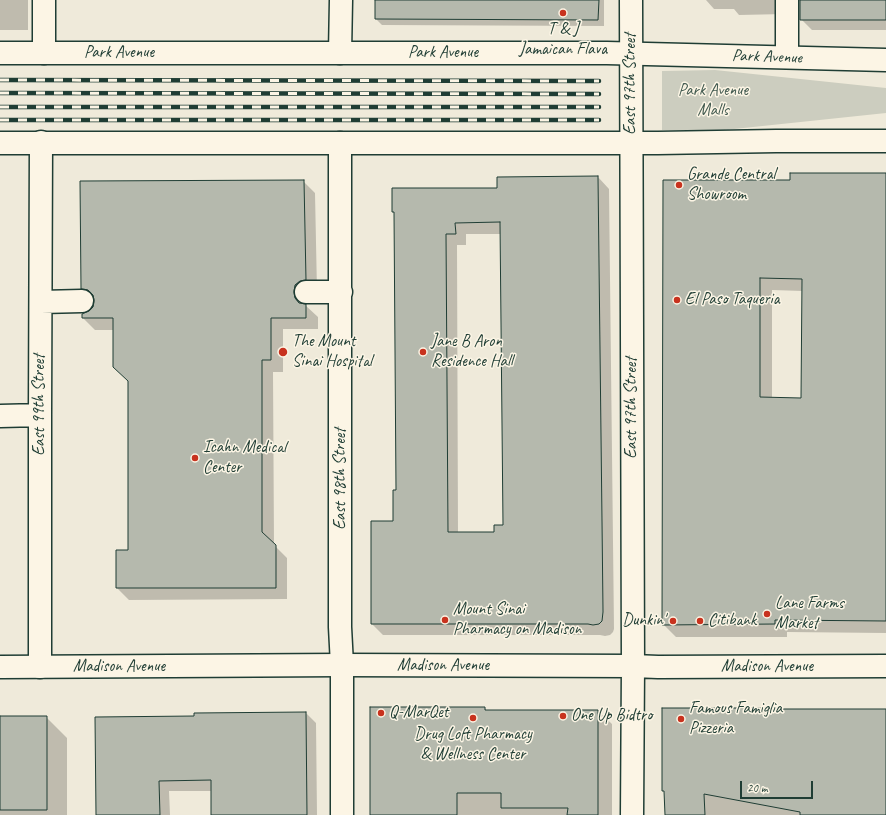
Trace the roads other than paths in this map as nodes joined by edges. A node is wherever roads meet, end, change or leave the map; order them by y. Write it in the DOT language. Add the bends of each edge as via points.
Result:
graph roads {
  1 [pos="44,0"];
  2 [pos="341,0"];
  3 [pos="631,0"];
  4 [pos="787,0"];
  5 [pos="0,53"];
  6 [pos="44,53"];
  7 [pos="340,53"];
  8 [pos="631,53"];
  9 [pos="787,57"];
  10 [pos="886,60"];
  11 [pos="886,141"];
  12 [pos="0,142"];
  13 [pos="41,142"];
  14 [pos="340,143"];
  15 [pos="631,143"];
  16 [pos="306,292"];
  17 [pos="341,292"];
  18 [pos="82,301"];
  19 [pos="40,302"];
  20 [pos="0,416"];
  21 [pos="40,416"];
  22 [pos="342,665"];
  23 [pos="633,666"];
  24 [pos="886,666"];
  25 [pos="0,667"];
  26 [pos="40,667"];
  27 [pos="342,815"];
  28 [pos="632,815"];
  1 -- 6 [label="main road"];
  2 -- 7 [label="main road"];
  3 -- 8 [label="main road, East 97th Street"];
  4 -- 9 [label="main road"];
  5 -- 6 [label="main road, Park Avenue"];
  6 -- 7 [label="main road, Park Avenue"];
  7 -- 8 [label="main road, Park Avenue"];
  8 -- 9 [label="main road, Park Avenue"];
  8 -- 15 [label="main road, East 97th Street"];
  9 -- 10 [label="main road, Park Avenue"];
  11 -- 15 [label="main road"];
  12 -- 13 [label="main road"];
  13 -- 14 [label="main road"];
  13 -- 19 [label="main road, East 99th Street"];
  14 -- 15 [label="main road"];
  14 -- 17 [label="main road, East 98th Street"];
  15 -- 23 [label="main road, East 97th Street"];
  16 -- 17 [label="main road"];
  17 -- 22 [label="main road, East 98th Street"];
  18 -- 19 [label="main road"];
  19 -- 21 [label="main road, East 99th Street"];
  20 -- 21 [label="main road"];
  21 -- 26 [label="main road, East 99th Street"];
  22 -- 23 [label="main road, Madison Avenue"];
  22 -- 26 [label="main road, Madison Avenue"];
  22 -- 27 [label="main road, East 98th Street"];
  23 -- 24 [label="main road, Madison Avenue"];
  23 -- 28 [label="main road, East 97th Street"];
  25 -- 26 [label="main road, Madison Avenue"];
}
